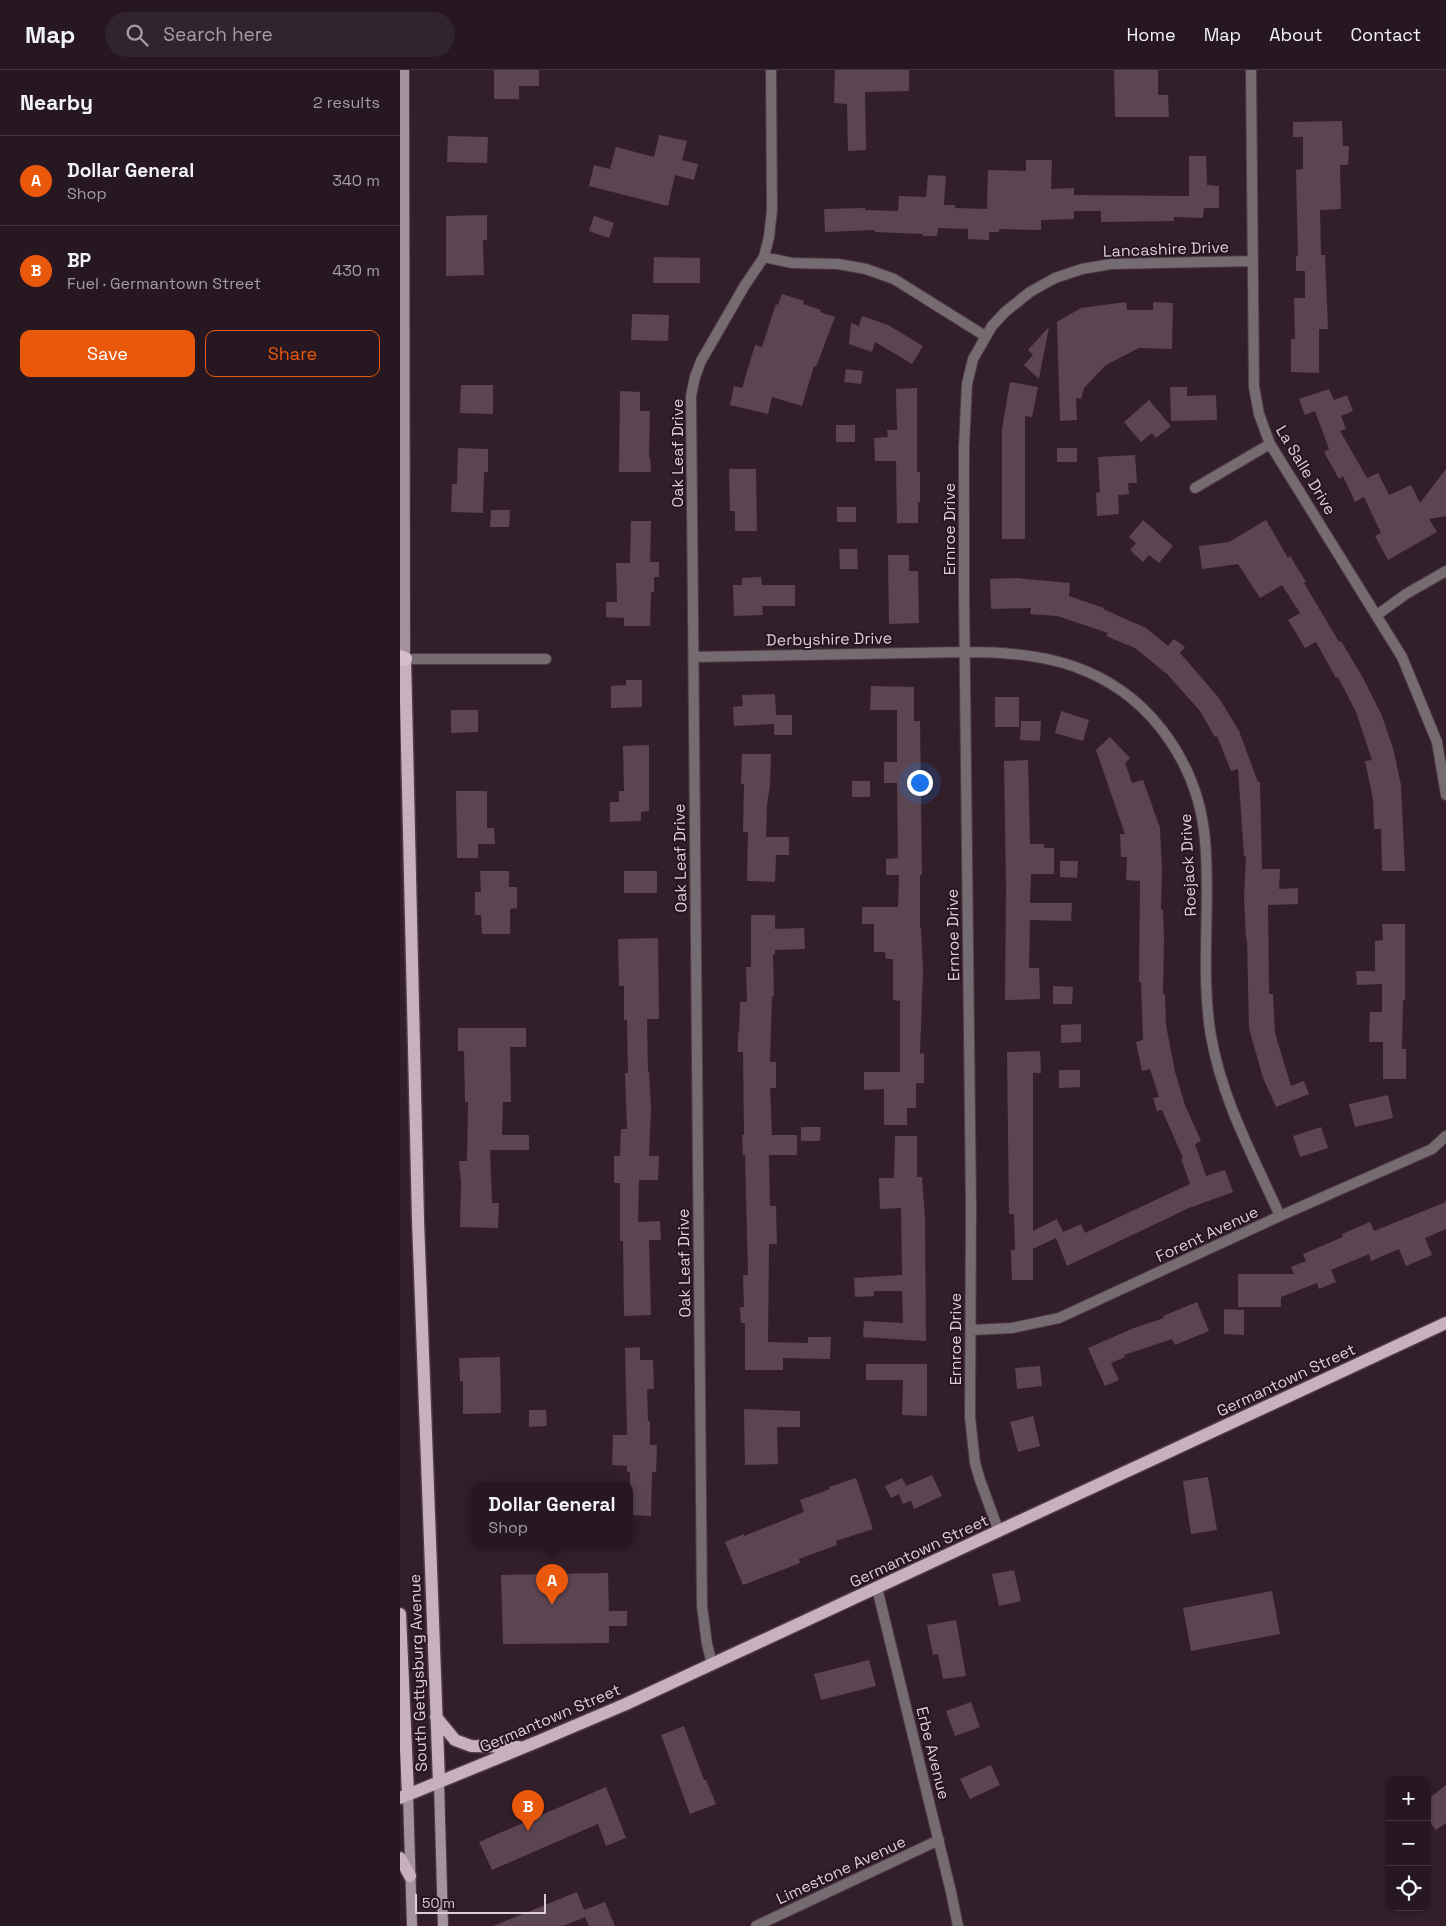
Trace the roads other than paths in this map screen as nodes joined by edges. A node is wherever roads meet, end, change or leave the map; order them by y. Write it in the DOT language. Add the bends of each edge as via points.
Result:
graph roads {
  1 [pos="404,70"];
  2 [pos="771,70"];
  3 [pos="1251,70"];
  4 [pos="764,257"];
  5 [pos="1253,261"];
  6 [pos="985,336"];
  7 [pos="1270,444"];
  8 [pos="1194,488"];
  9 [pos="1446,571"];
  10 [pos="1377,614"];
  11 [pos="965,652"];
  12 [pos="694,657"];
  13 [pos="546,658"];
  14 [pos="402,659"];
  15 [pos="1446,796"];
  16 [pos="1446,1136"];
  17 [pos="1280,1216"];
  18 [pos="1446,1323"];
  19 [pos="972,1330"];
  20 [pos="999,1532"];
  21 [pos="877,1588"];
  22 [pos="400,1614"];
  23 [pos="712,1664"];
  24 [pos="436,1717"];
  25 [pos="524,1748"];
  26 [pos="438,1782"];
  27 [pos="404,1796"];
  28 [pos="939,1840"];
  29 [pos="400,1858"];
  30 [pos="410,1876"];
  31 [pos="412,1926"];
  32 [pos="444,1926"];
  33 [pos="756,1926"];
  34 [pos="958,1926"];
  1 -- 14 [label="main road, South Gettysburg Avenue"];
  2 -- 4 [label="street, Oak Leaf Drive" via="772,210"];
  3 -- 5 [label="street, La Salle Drive"];
  4 -- 6 [label="street" via="792,263 838,264 894,279"];
  4 -- 12 [label="street, Oak Leaf Drive" via="701,361 691,396"];
  5 -- 6 [label="street, Lancashire Drive" via="1111,264 1082,268 1030,292 1005,312"];
  5 -- 7 [label="street, La Salle Drive" via="1254,387"];
  6 -- 11 [label="street, Ernroe Drive" via="973,359 967,384 964,447"];
  7 -- 8 [label="street"];
  7 -- 10 [label="street, La Salle Drive"];
  9 -- 10 [label="street"];
  10 -- 15 [label="street, La Salle Drive" via="1402,657 1437,742"];
  11 -- 12 [label="street, Derbyshire Drive"];
  11 -- 17 [label="street, Roejack Drive" via="1033,657 1087,671 1117,687 1144,709 1182,758 1196,790 1204,824 1208,1014 1216,1058 1229,1101"];
  11 -- 19 [label="street, Ernroe Drive"];
  12 -- 23 [label="street, Oak Leaf Drive" via="702,1596"];
  13 -- 14 [label="street"];
  14 -- 24 [label="main road, South Gettysburg Avenue"];
  16 -- 17 [label="street, Forent Avenue" via="1432,1149"];
  17 -- 19 [label="street, Forent Avenue" via="1059,1318 1012,1328"];
  18 -- 20 [label="main road, Germantown Street"];
  19 -- 20 [label="street, Ernroe Drive" via="972,1445 980,1480"];
  20 -- 21 [label="main road, Germantown Street"];
  21 -- 23 [label="main road, Germantown Street"];
  21 -- 28 [label="street, Erbe Avenue"];
  22 -- 27 [label="main road, South Gettysburg Avenue"];
  23 -- 25 [label="main road, Germantown Street"];
  24 -- 25 [label="main road" via="455,1740 471,1746"];
  24 -- 26 [label="main road, South Gettysburg Avenue"];
  25 -- 26 [label="main road, Germantown Street"];
  26 -- 27 [label="main road, Germantown Street"];
  26 -- 32 [label="main road, South Gettysburg Avenue"];
  27 -- 30 [label="main road, South Gettysburg Avenue"];
  28 -- 33 [label="street, Limestone Avenue"];
  28 -- 34 [label="street, Erbe Avenue"];
  29 -- 30 [label="main road"];
  30 -- 31 [label="main road, South Gettysburg Avenue"];
}
